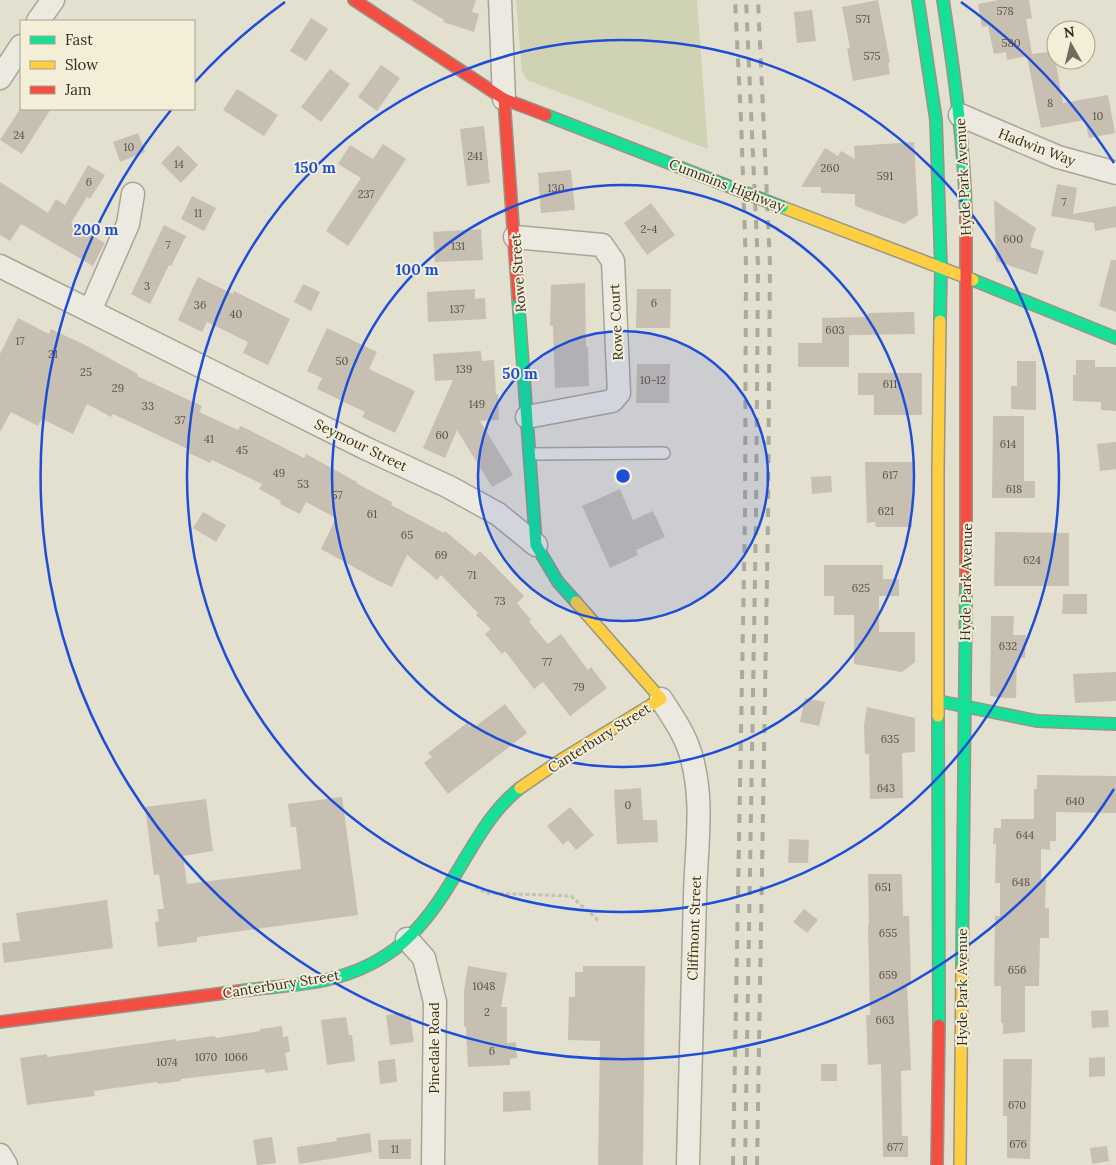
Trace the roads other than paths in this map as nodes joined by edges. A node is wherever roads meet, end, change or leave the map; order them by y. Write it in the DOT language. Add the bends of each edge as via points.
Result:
graph roads {
  1 [pos="53,0"];
  2 [pos="354,0"];
  3 [pos="500,0"];
  4 [pos="918,0"];
  5 [pos="943,0"];
  6 [pos="39,20"];
  7 [pos="20,48"];
  8 [pos="0,78"];
  9 [pos="504,99"];
  10 [pos="960,116"];
  11 [pos="1116,172"];
  12 [pos="133,194"];
  13 [pos="515,237"];
  14 [pos="0,266"];
  15 [pos="941,267"];
  16 [pos="967,277"];
  17 [pos="90,311"];
  18 [pos="1116,338"];
  19 [pos="527,417"];
  20 [pos="664,453"];
  21 [pos="530,454"];
  22 [pos="536,545"];
  23 [pos="662,699"];
  24 [pos="939,701"];
  25 [pos="965,706"];
  26 [pos="1116,724"];
  27 [pos="407,939"];
  28 [pos="0,1022"];
  29 [pos="0,1155"];
  30 [pos="6,1165"];
  31 [pos="433,1165"];
  32 [pos="688,1165"];
  33 [pos="937,1165"];
  34 [pos="960,1165"];
  1 -- 6 [label="street"];
  2 -- 9 [label="main road, Cummins Highway"];
  3 -- 9 [label="street, Rowe Street"];
  4 -- 15 [label="main road, Hyde Park Avenue" via="936,120"];
  5 -- 10 [label="main road, Hyde Park Avenue"];
  7 -- 8 [label="street"];
  9 -- 13 [label="main road, Rowe Street"];
  9 -- 15 [label="main road, Cummins Highway, bridge"];
  10 -- 11 [label="street, Hadwin Way" via="1058,157"];
  10 -- 16 [label="main road, Hyde Park Avenue"];
  12 -- 17 [label="street" via="128,224"];
  13 -- 19 [label="main road, Rowe Street"];
  13 -- 19 [label="street, Rowe Court" via="602,245 613,261 619,393 612,401"];
  14 -- 17 [label="street, Seymour Street"];
  15 -- 16 [label="main road, Cummins Highway"];
  15 -- 24 [label="main road, Hyde Park Avenue"];
  16 -- 18 [label="main road, Cummins Highway"];
  16 -- 25 [label="main road, Hyde Park Avenue"];
  17 -- 22 [label="street, Seymour Street" via="449,487 498,514"];
  19 -- 21 [label="main road, Rowe Street"];
  20 -- 21 [label="lane"];
  21 -- 22 [label="main road, Rowe Street"];
  22 -- 23 [label="main road, Seymour Street" via="558,582"];
  23 -- 27 [label="main road, Canterbury Street" via="551,766 501,805 477,836 424,920"];
  23 -- 32 [label="street, Cliffmont Street" via="690,752 698,804"];
  24 -- 25 [label="main road"];
  24 -- 33 [label="main road, Hyde Park Avenue"];
  25 -- 26 [label="main road" via="1037,721"];
  25 -- 34 [label="main road, Hyde Park Avenue"];
  27 -- 28 [label="main road, Canterbury Street" via="387,956 359,970 326,980"];
  27 -- 31 [label="street, Pinedale Road" via="424,958 436,1002"];
  29 -- 30 [label="street"];
}
